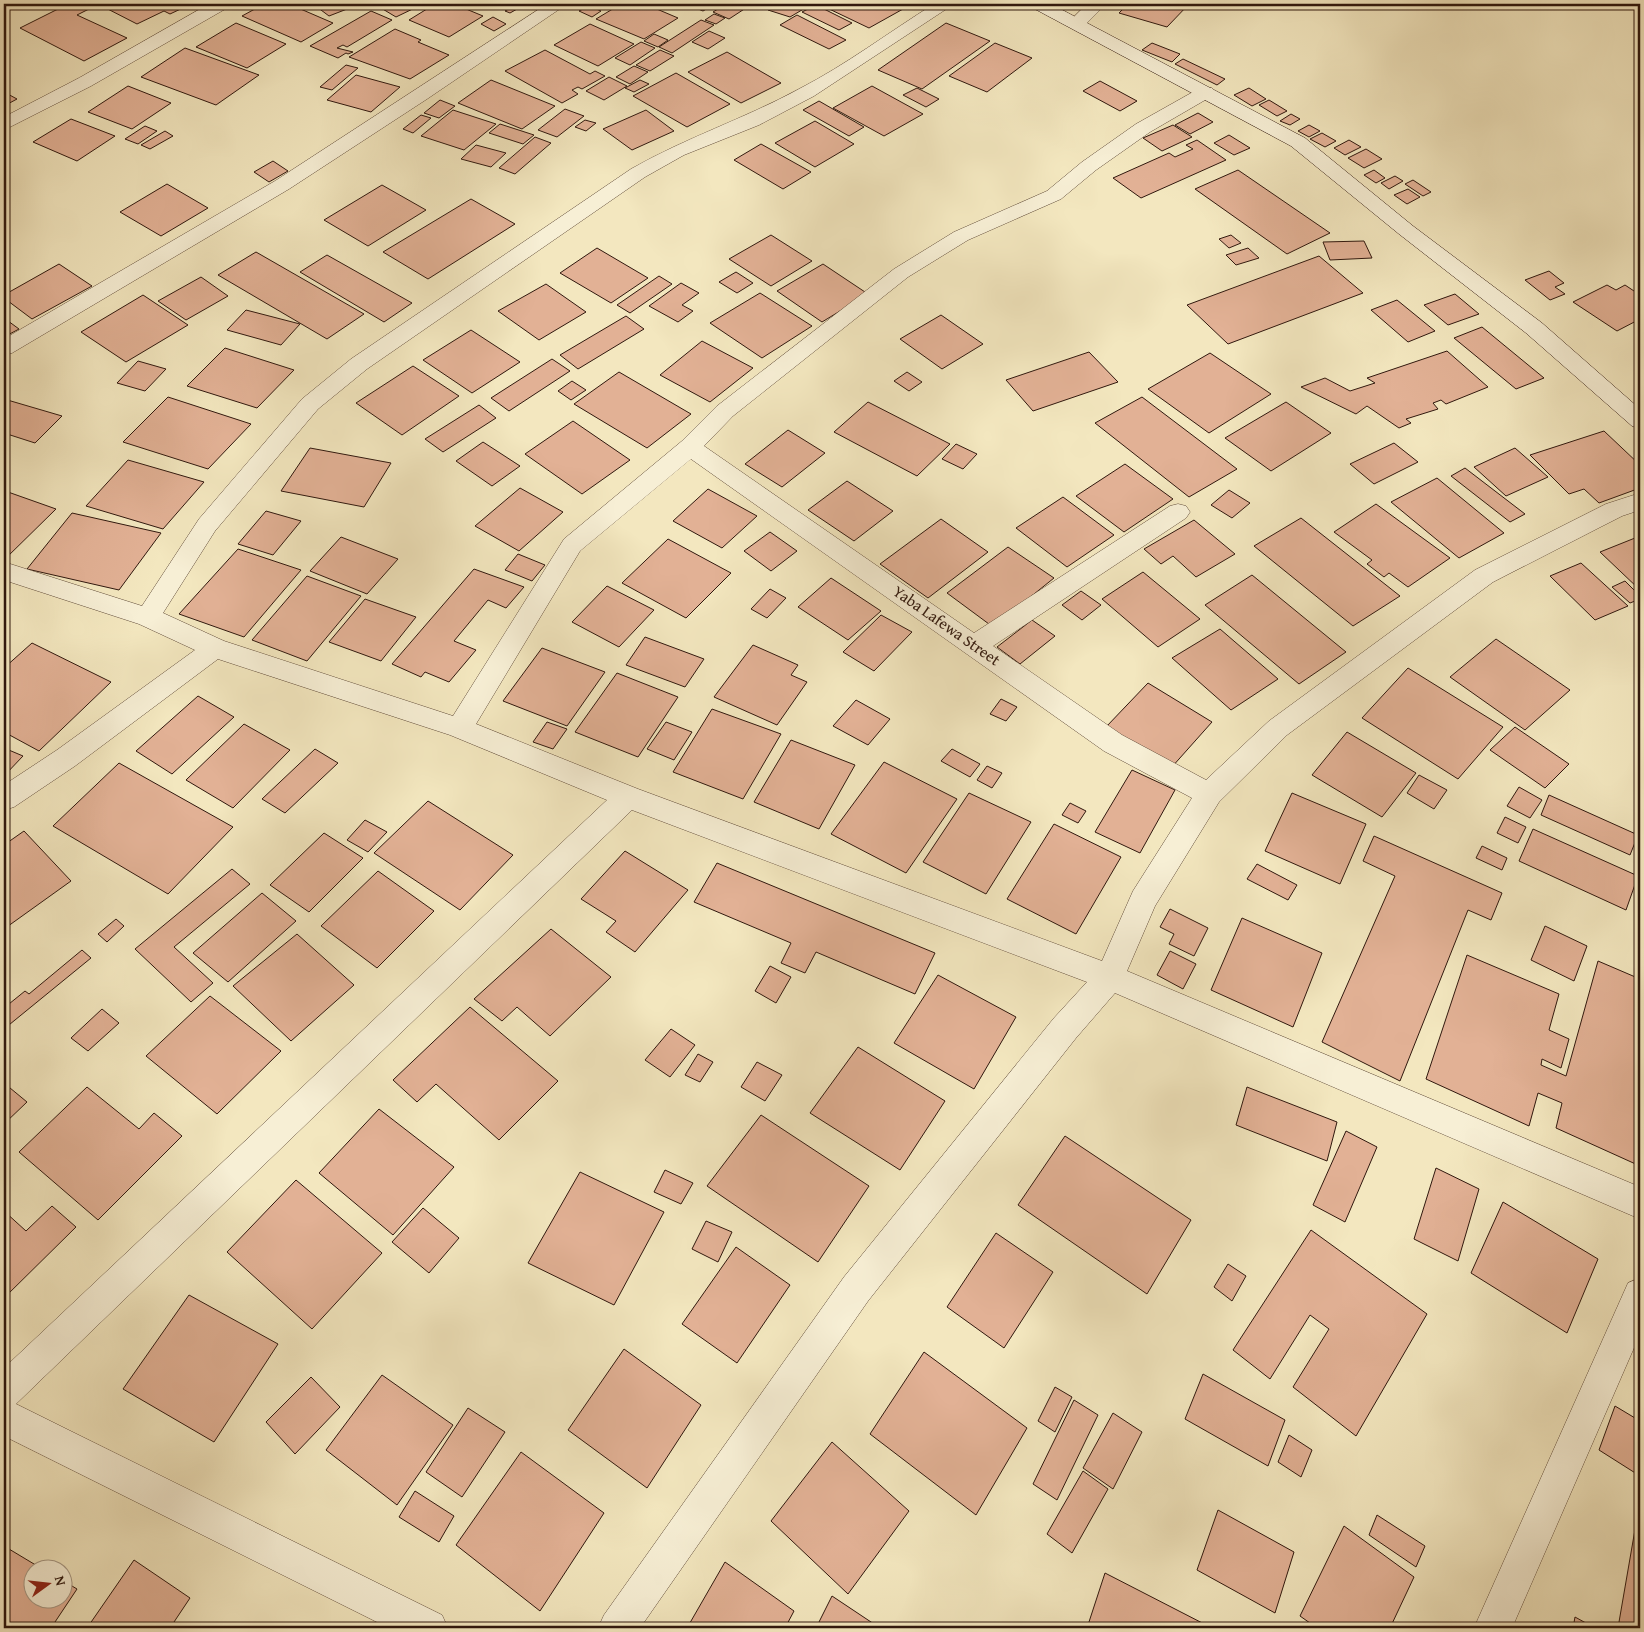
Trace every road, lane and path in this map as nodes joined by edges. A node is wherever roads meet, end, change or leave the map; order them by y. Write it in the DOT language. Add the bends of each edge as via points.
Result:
graph roads {
  1 [pos="221,4"];
  2 [pos="558,4"];
  3 [pos="945,4"];
  4 [pos="1039,4"];
  5 [pos="1097,4"];
  6 [pos="1077,23"];
  7 [pos="1206,92"];
  8 [pos="4,124"];
  9 [pos="4,348"];
  10 [pos="1640,421"];
  11 [pos="690,446"];
  12 [pos="1640,501"];
  13 [pos="1178,512"];
  14 [pos="4,571"];
  15 [pos="148,617"];
  16 [pos="974,645"];
  17 [pos="215,648"];
  18 [pos="459,728"];
  19 [pos="1209,794"];
  20 [pos="628,796"];
  21 [pos="4,800"];
  22 [pos="1110,977"];
  23 [pos="1640,1203"];
  24 [pos="1640,1295"];
  25 [pos="4,1392"];
  26 [pos="4,1416"];
  27 [pos="429,1628"];
  28 [pos="617,1628"];
  29 [pos="1493,1628"];
  1 -- 8 [label="street"];
  2 -- 9 [label="street" via="282,185"];
  3 -- 15 [label="street" via="808,92 752,121 677,151 638,173 360,364 310,404 259,462 207,525"];
  4 -- 6 [label="street"];
  5 -- 6 [label="street"];
  6 -- 7 [label="street"];
  7 -- 10 [label="street" via="1298,142 1534,328"];
  7 -- 11 [label="street" via="1143,128 1054,195 960,236 901,273 725,411"];
  11 -- 16 [label="street, Yaba Lafewa Street"];
  11 -- 18 [label="street" via="572,545"];
  12 -- 19 [label="street" via="1614,510 1484,576 1278,728"];
  13 -- 16 [label="street"];
  14 -- 15 [label="street"];
  15 -- 17 [label="street"];
  16 -- 19 [label="street, Yaba Lafewa Street" via="1113,743"];
  17 -- 18 [label="street"];
  17 -- 21 [label="street"];
  18 -- 20 [label="street"];
  19 -- 22 [label="street" via="1143,900"];
  20 -- 22 [label="street"];
  20 -- 25 [label="street"];
  22 -- 23 [label="street"];
  22 -- 28 [label="street" via="1065,1028 856,1289"];
  24 -- 29 [label="street"];
  26 -- 27 [label="street"];
}
